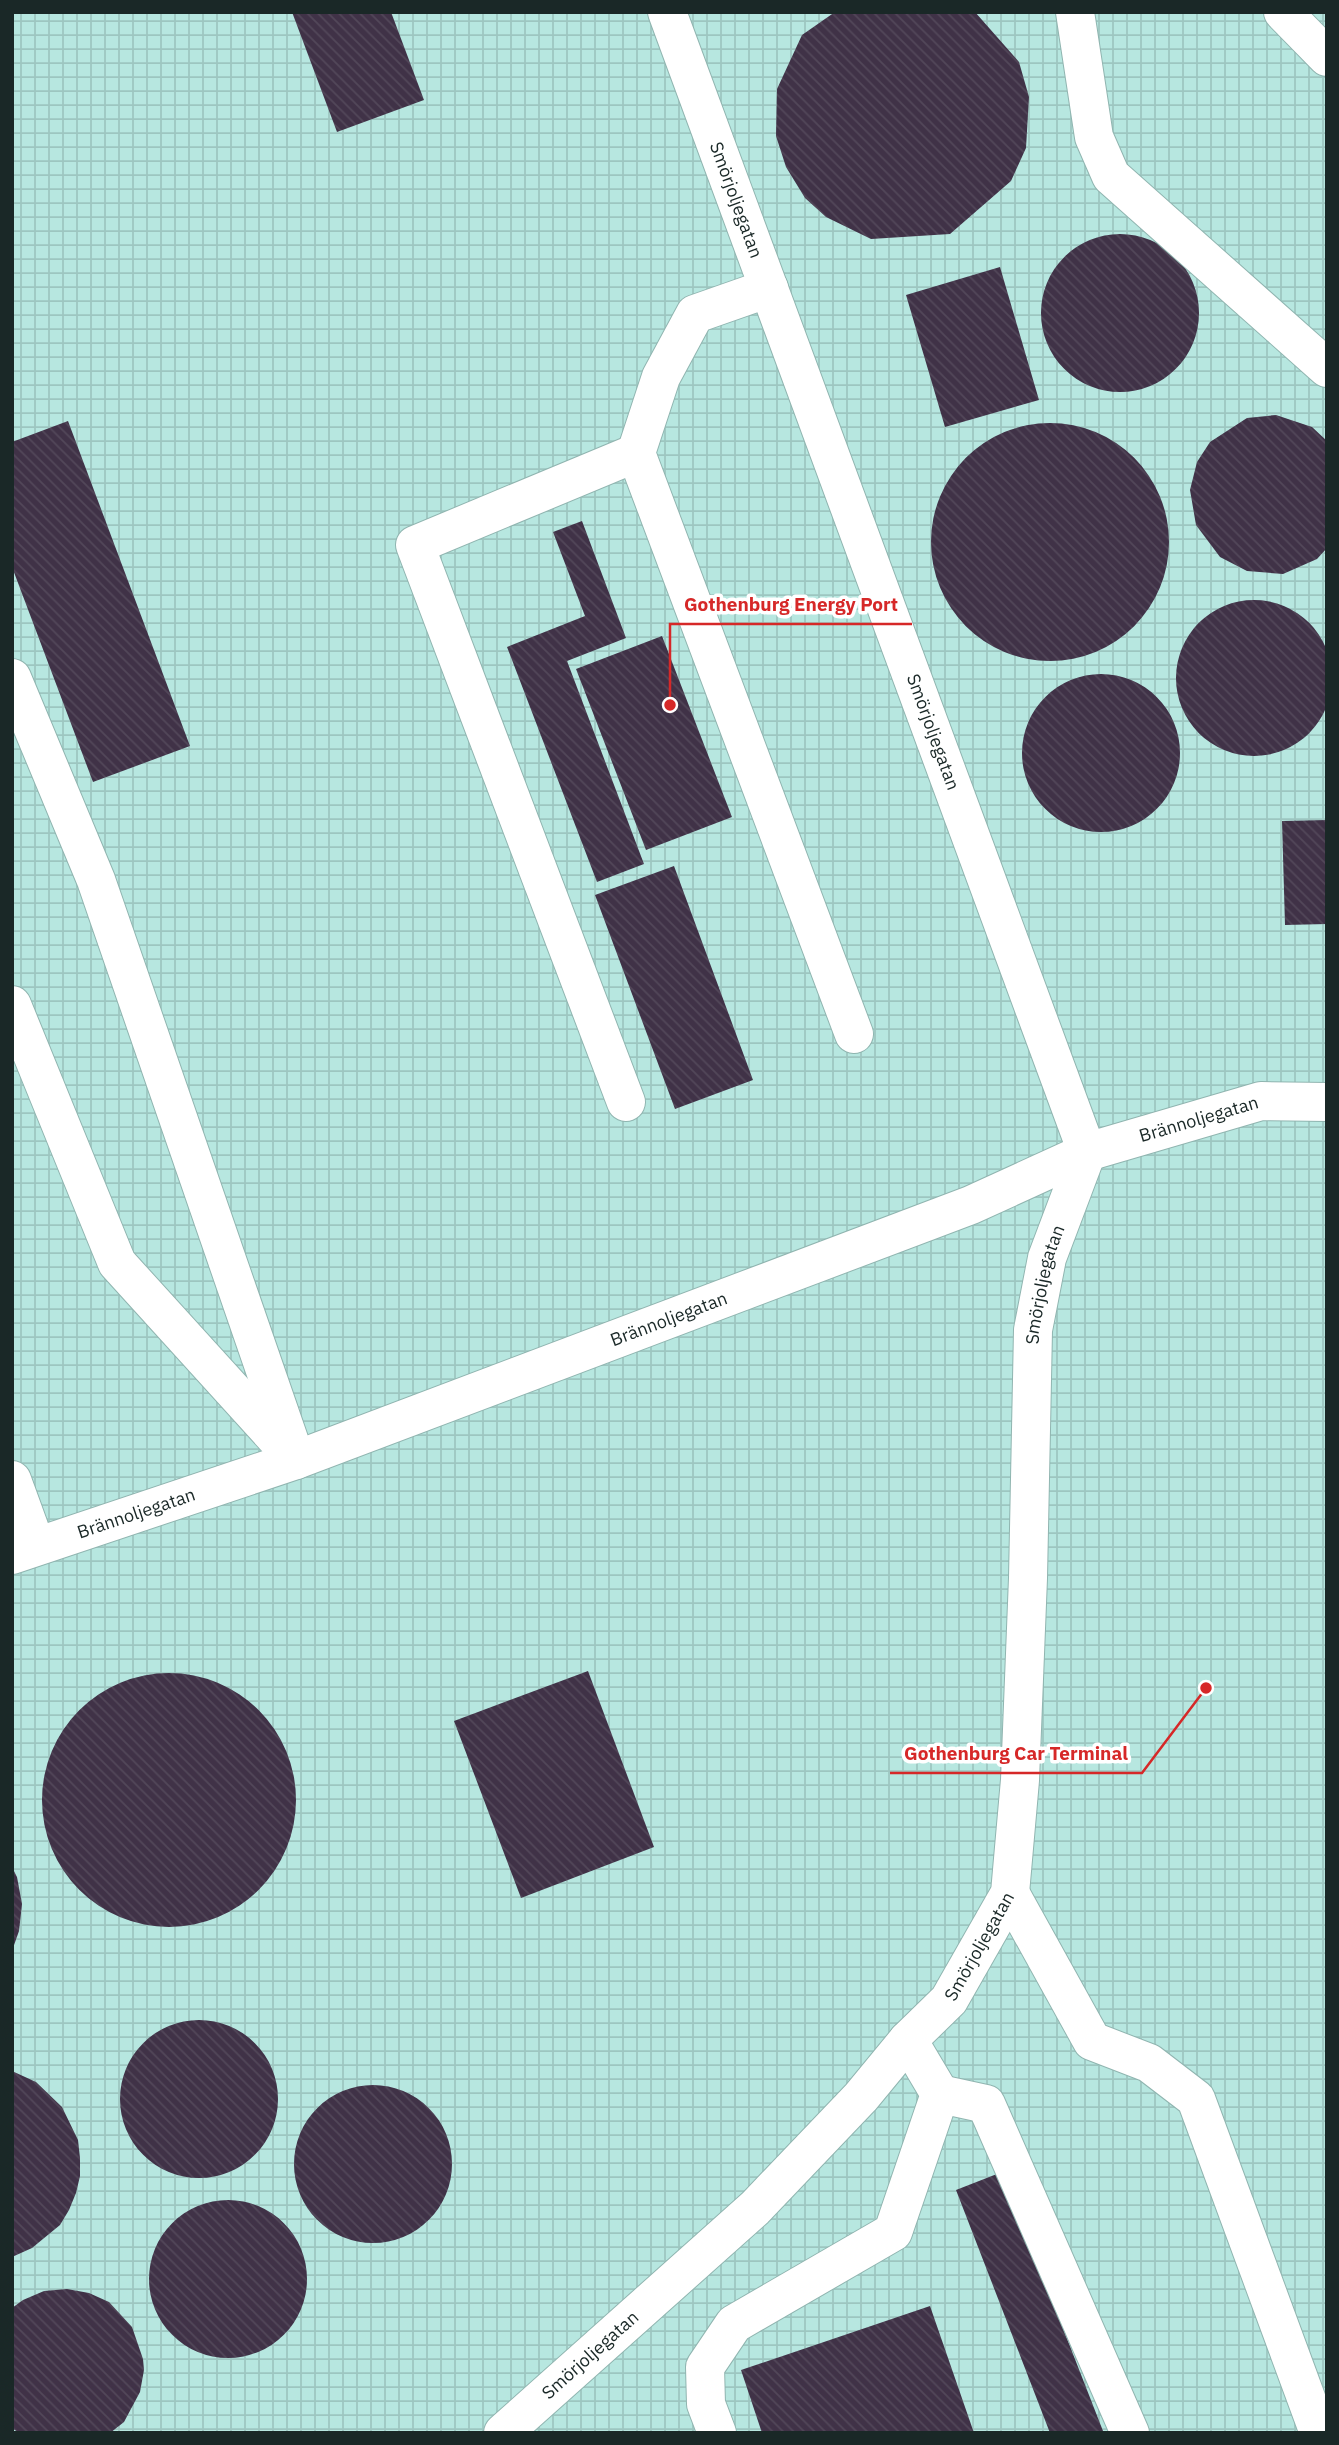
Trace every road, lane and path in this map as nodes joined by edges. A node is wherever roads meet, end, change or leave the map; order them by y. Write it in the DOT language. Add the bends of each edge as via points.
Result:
graph roads {
  1 [pos="1075,12"];
  2 [pos="1283,12"];
  3 [pos="678,15"];
  4 [pos="1327,57"];
  5 [pos="769,288"];
  6 [pos="1327,368"];
  7 [pos="636,453"];
  8 [pos="12,678"];
  9 [pos="12,1005"];
  10 [pos="854,1034"];
  11 [pos="626,1102"];
  12 [pos="1327,1102"];
  13 [pos="1087,1152"];
  14 [pos="296,1460"];
  15 [pos="12,1480"];
  16 [pos="24,1551"];
  17 [pos="1010,1893"];
  18 [pos="908,2040"];
  19 [pos="940,2094"];
  20 [pos="503,2433"];
  21 [pos="716,2433"];
  22 [pos="1130,2433"];
  23 [pos="1319,2433"];
  1 -- 6 [label="lane" via="1094,137 1111,176"];
  2 -- 4 [label="lane"];
  3 -- 5 [label="lane, Smörjoljegatan"];
  5 -- 7 [label="lane" via="695,314 661,377"];
  5 -- 13 [label="lane, Smörjoljegatan"];
  7 -- 10 [label="lane"];
  7 -- 11 [label="lane" via="415,545"];
  8 -- 14 [label="lane" via="96,880"];
  9 -- 14 [label="lane" via="117,1263"];
  12 -- 13 [label="lane, Brännoljegatan" via="1261,1101"];
  13 -- 14 [label="lane, Brännoljegatan" via="971,1205"];
  13 -- 17 [label="lane, Smörjoljegatan" via="1047,1258 1033,1330 1020,1780"];
  14 -- 16 [label="lane, Brännoljegatan"];
  15 -- 16 [label="lane"];
  17 -- 18 [label="lane, Smörjoljegatan" via="949,2000"];
  17 -- 23 [label="lane" via="1092,2041 1149,2063 1196,2099"];
  18 -- 19 [label="lane"];
  18 -- 20 [label="lane, Smörjoljegatan" via="861,2097 755,2208"];
  19 -- 21 [label="lane" via="892,2232 734,2324 705,2367 706,2404"];
  19 -- 22 [label="lane" via="986,2104"];
}
